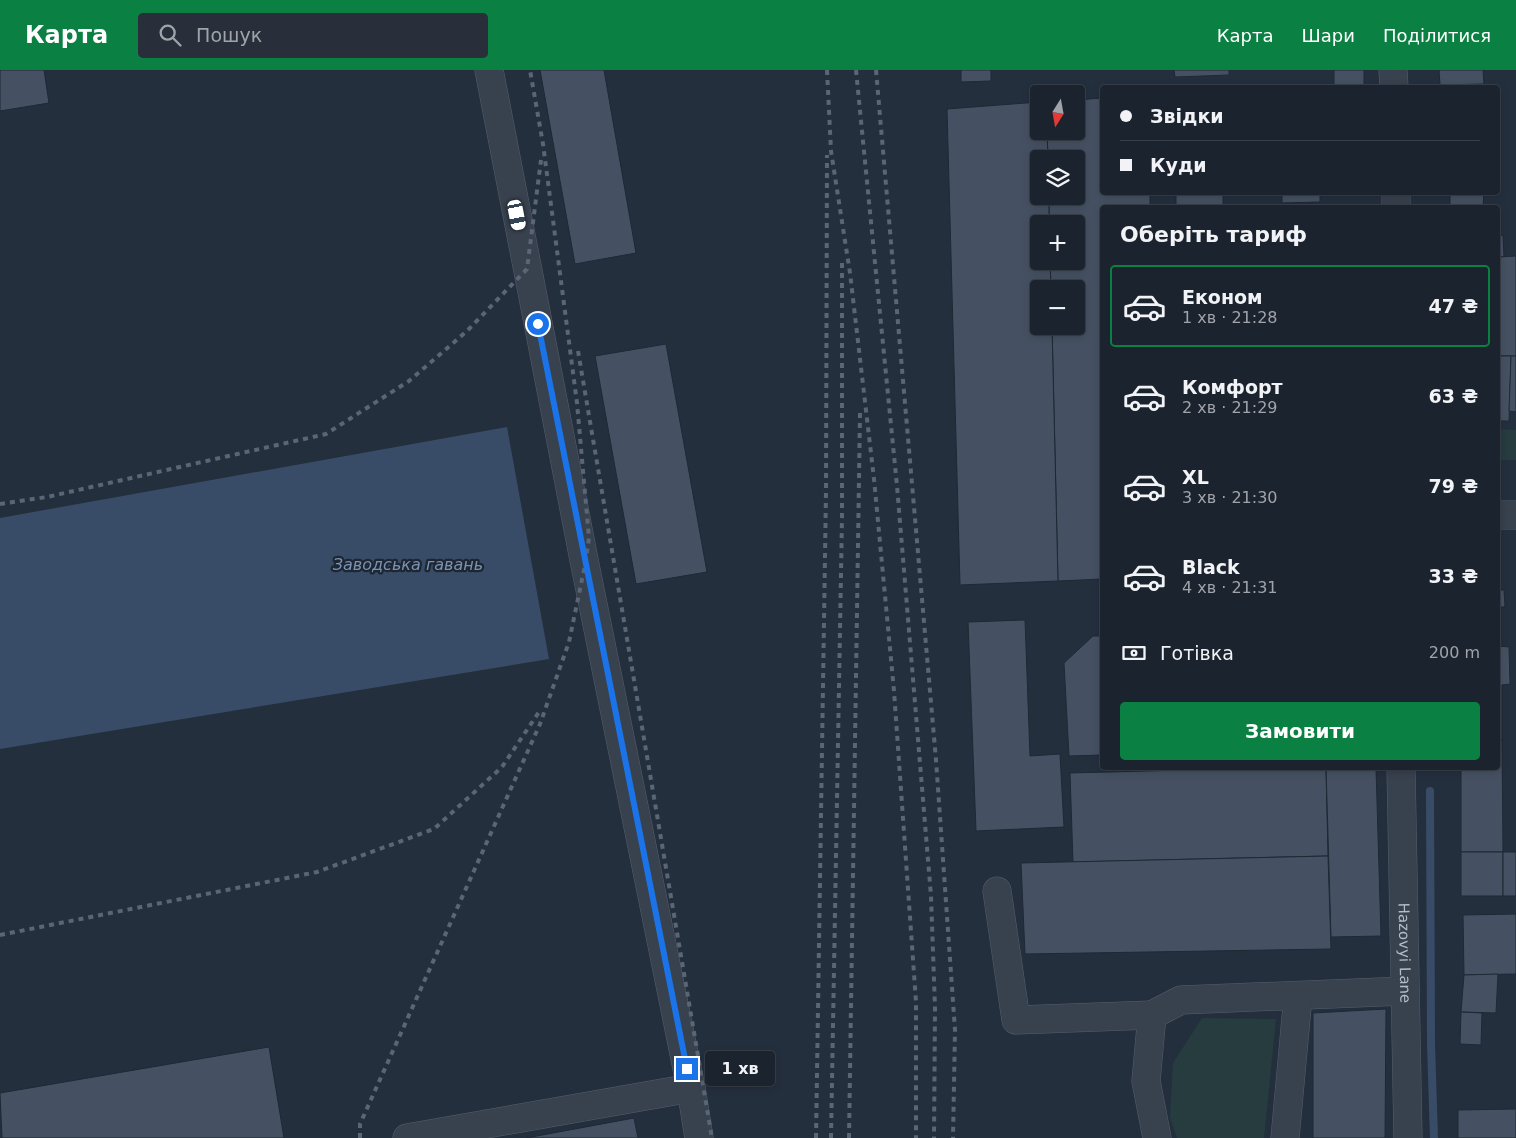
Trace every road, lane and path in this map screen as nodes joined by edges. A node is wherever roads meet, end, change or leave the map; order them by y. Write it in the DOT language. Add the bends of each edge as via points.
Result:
graph roads {
  1 [pos="489,70"];
  2 [pos="1392,70"];
  3 [pos="1394,85"];
  4 [pos="1500,515"];
  5 [pos="1516,515"];
  6 [pos="1401,770"];
  7 [pos="997,891"];
  8 [pos="1405,991"];
  9 [pos="1298,996"];
  10 [pos="1152,1015"];
  11 [pos="691,1088"];
  12 [pos="407,1138"];
  13 [pos="699,1138"];
  14 [pos="1157,1138"];
  15 [pos="1285,1138"];
  16 [pos="1408,1138"];
  1 -- 11 [label="street"];
  2 -- 3 [label="street"];
  4 -- 5 [label="street"];
  6 -- 8 [label="street, Hazovyi Lane"];
  7 -- 10 [label="street" via="1016,1020"];
  8 -- 9 [label="street"];
  8 -- 16 [label="street, Hazovyi Lane"];
  9 -- 10 [label="street" via="1181,1000"];
  9 -- 15 [label="street"];
  10 -- 14 [label="street" via="1146,1080"];
  11 -- 12 [label="street"];
  11 -- 13 [label="street"];
}
